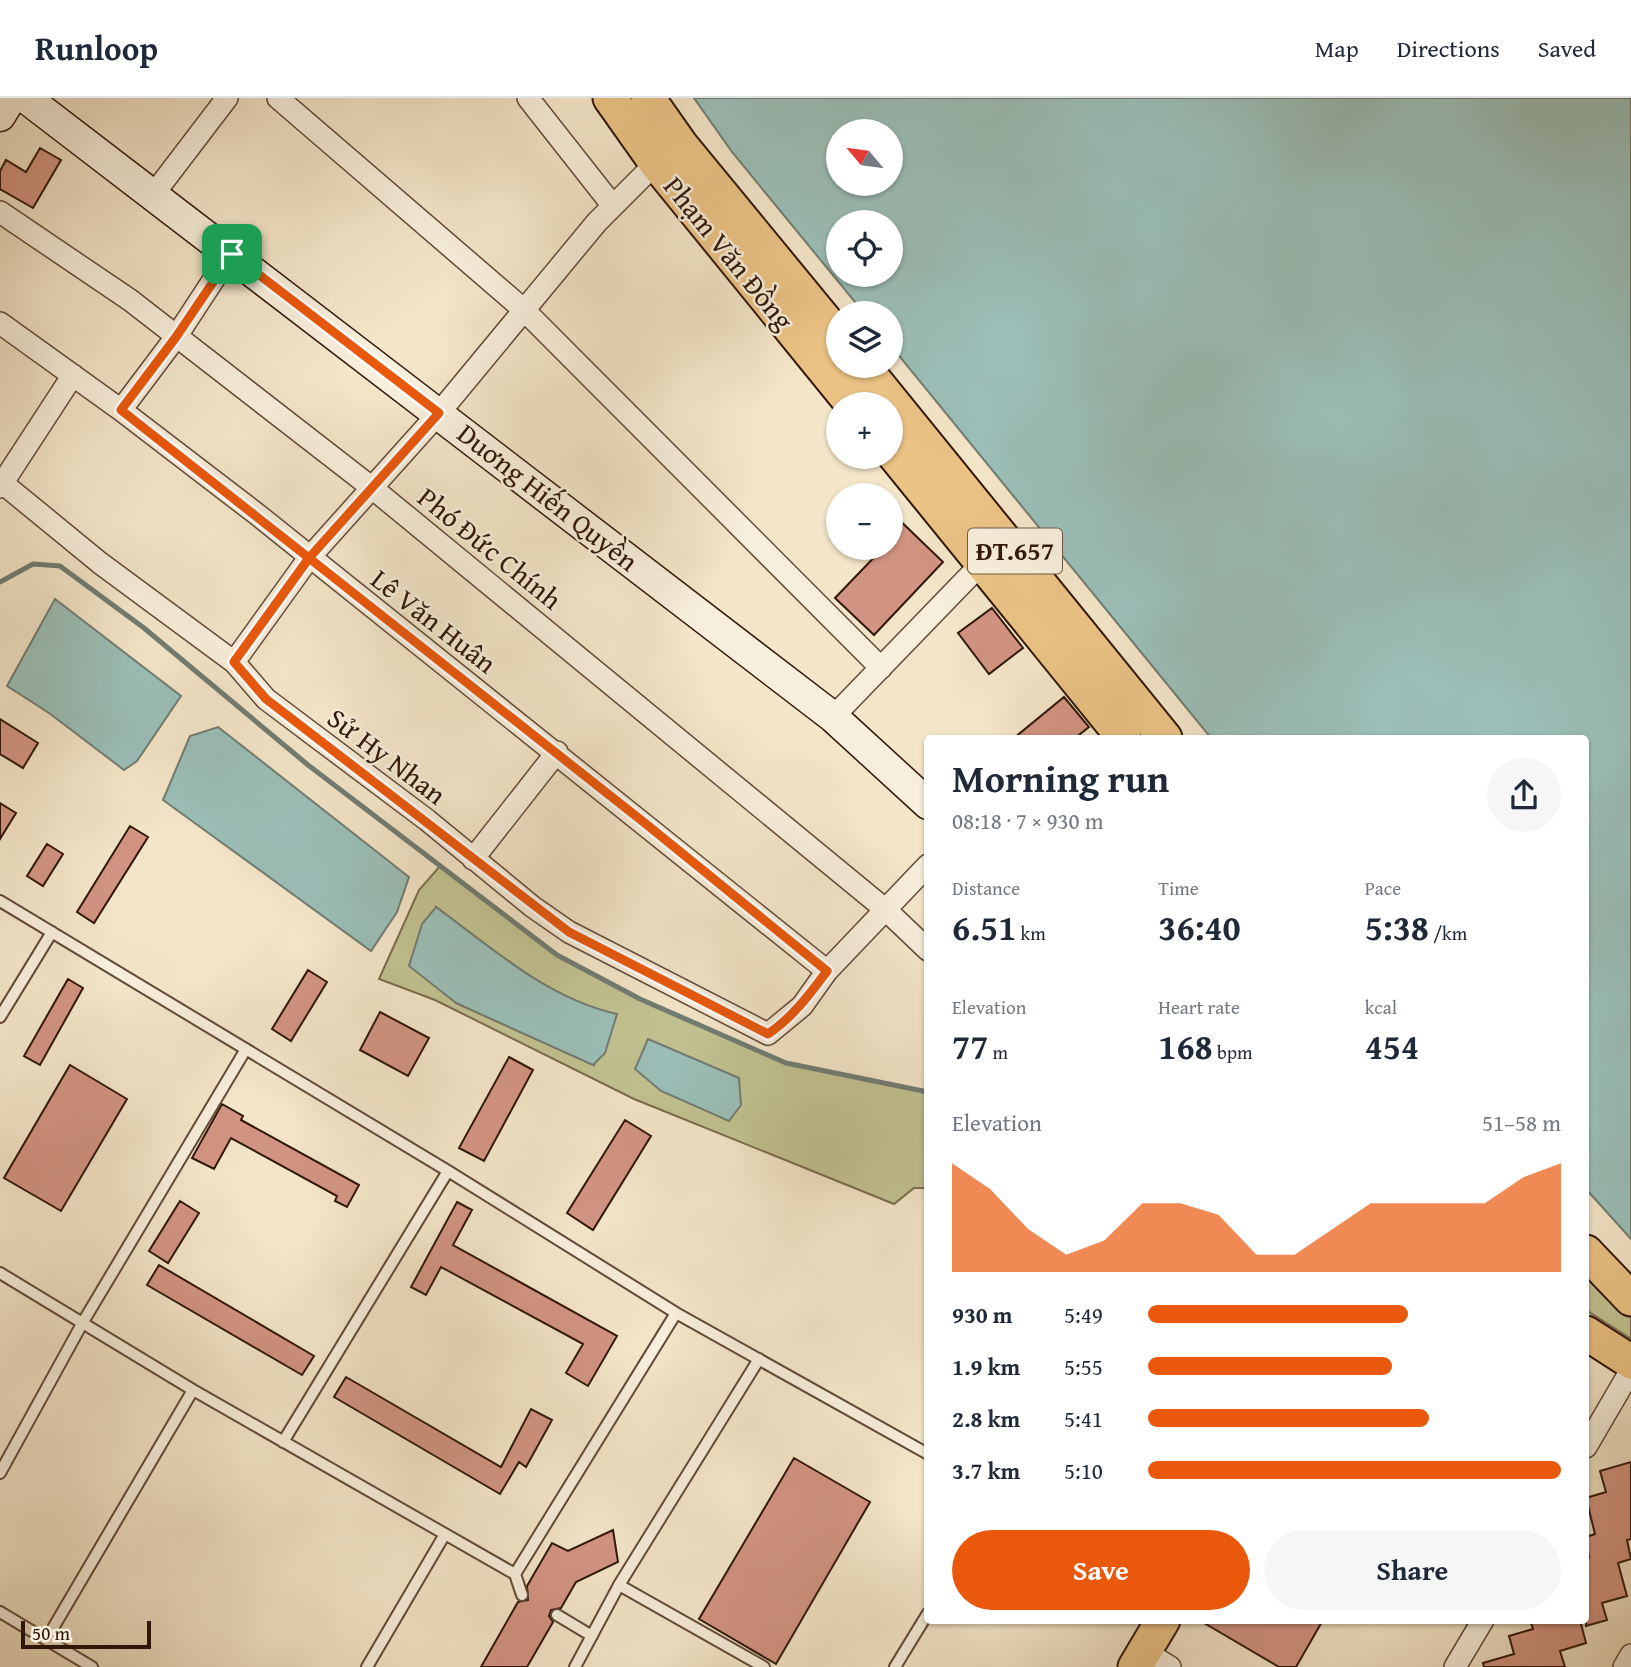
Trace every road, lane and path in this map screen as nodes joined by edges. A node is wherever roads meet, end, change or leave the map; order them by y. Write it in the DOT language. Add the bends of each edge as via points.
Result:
graph roads {
  1 [pos="10,98"];
  2 [pos="26,98"];
  3 [pos="228,98"];
  4 [pos="278,98"];
  5 [pos="528,98"];
  6 [pos="610,98"];
  7 [pos="648,98"];
  8 [pos="0,116"];
  9 [pos="668,154"];
  10 [pos="153,195"];
  11 [pos="613,206"];
  12 [pos="0,212"];
  13 [pos="232,254"];
  14 [pos="523,309"];
  15 [pos="0,323"];
  16 [pos="826,323"];
  17 [pos="176,337"];
  18 [pos="73,375"];
  19 [pos="873,378"];
  20 [pos="843,392"];
  21 [pos="121,410"];
  22 [pos="439,413"];
  23 [pos="903,466"];
  24 [pos="1,483"];
  25 [pos="371,487"];
  26 [pos="309,558"];
  27 [pos="982,563"];
  28 [pos="234,662"];
  29 [pos="881,668"];
  30 [pos="834,717"];
  31 [pos="1122,735"];
  32 [pos="1163,735"];
  33 [pos="556,752"];
  34 [pos="924,800"];
  35 [pos="473,859"];
  36 [pos="924,869"];
  37 [pos="0,901"];
  38 [pos="886,910"];
  39 [pos="52,932"];
  40 [pos="924,946"];
  41 [pos="827,971"];
  42 [pos="0,1017"];
  43 [pos="246,1049"];
  44 [pos="447,1171"];
  45 [pos="1589,1255"];
  46 [pos="0,1273"];
  47 [pos="1631,1299"];
  48 [pos="676,1313"];
  49 [pos="83,1322"];
  50 [pos="1589,1335"];
  51 [pos="759,1359"];
  52 [pos="1631,1362"];
  53 [pos="1631,1370"];
  54 [pos="193,1390"];
  55 [pos="284,1442"];
  56 [pos="1589,1442"];
  57 [pos="924,1452"];
  58 [pos="0,1473"];
  59 [pos="445,1534"];
  60 [pos="515,1574"];
  61 [pos="619,1586"];
  62 [pos="522,1595"];
  63 [pos="0,1612"];
  64 [pos="557,1615"];
  65 [pos="924,1620"];
  66 [pos="1162,1624"];
  67 [pos="1481,1624"];
  68 [pos="592,1636"];
  69 [pos="46,1640"];
  70 [pos="1631,1656"];
  71 [pos="1150,1662"];
  72 [pos="92,1667"];
  73 [pos="367,1667"];
  74 [pos="575,1667"];
  75 [pos="764,1667"];
  76 [pos="895,1667"];
  77 [pos="1455,1667"];
  78 [pos="1625,1667"];
  1 -- 8 [label="street"];
  2 -- 10 [label="street, Duơng Hiến Quyền"];
  3 -- 10 [label="street"];
  4 -- 14 [label="street"];
  5 -- 11 [label="street"];
  6 -- 9 [label="main road, Phạm Văn Đồng"];
  7 -- 9 [label="main road, Phạm Văn Đồng"];
  9 -- 11 [label="street"];
  9 -- 16 [label="main road, Phạm Văn Đồng"];
  9 -- 20 [label="main road, Phạm Văn Đồng"];
  10 -- 13 [label="street, Duơng Hiến Quyền"];
  11 -- 14 [label="street"];
  12 -- 17 [label="street, Phó Đức Chính" via="130,300"];
  13 -- 17 [label="street"];
  13 -- 22 [label="street, Duơng Hiến Quyền"];
  14 -- 22 [label="street"];
  14 -- 29 [label="street"];
  15 -- 18 [label="street, Lê Văn Huân"];
  17 -- 21 [label="street"];
  17 -- 25 [label="street, Phó Đức Chính"];
  18 -- 21 [label="street, Lê Văn Huân"];
  18 -- 24 [label="street"];
  19 -- 32 [label="main road, ĐT.657"];
  21 -- 26 [label="street, Lê Văn Huân"];
  22 -- 25 [label="street"];
  22 -- 30 [label="street, Duơng Hiến Quyền"];
  23 -- 27 [label="main road, ĐT.657"];
  24 -- 28 [label="street, Sử Hy Nhan"];
  25 -- 26 [label="street"];
  25 -- 38 [label="street, Phó Đức Chính"];
  26 -- 28 [label="street"];
  26 -- 33 [label="street, Lê Văn Huân"];
  27 -- 29 [label="street"];
  27 -- 31 [label="main road, ĐT.657"];
  28 -- 35 [label="street, Sử Hy Nhan" via="266,699"];
  29 -- 30 [label="street"];
  30 -- 34 [label="street, Duơng Hiến Quyền"];
  33 -- 35 [label="street"];
  33 -- 41 [label="street, Lê Văn Huân"];
  35 -- 41 [label="street, Sử Hy Nhan" via="569,932 768,1034 802,1006"];
  36 -- 38 [label="street"];
  37 -- 39 [label="lane"];
  38 -- 40 [label="street, Phó Đức Chính"];
  38 -- 41 [label="street"];
  39 -- 42 [label="lane"];
  39 -- 43 [label="lane"];
  43 -- 44 [label="lane"];
  43 -- 49 [label="lane"];
  44 -- 48 [label="lane"];
  44 -- 55 [label="lane"];
  45 -- 47 [label="main road"];
  46 -- 49 [label="lane"];
  48 -- 51 [label="lane"];
  48 -- 60 [label="lane"];
  49 -- 54 [label="lane"];
  49 -- 58 [label="lane"];
  50 -- 52 [label="main road"];
  51 -- 57 [label="lane"];
  51 -- 61 [label="lane"];
  53 -- 56 [label="street"];
  54 -- 55 [label="lane"];
  54 -- 69 [label="lane"];
  55 -- 59 [label="lane"];
  59 -- 60 [label="lane"];
  59 -- 73 [label="lane"];
  60 -- 62 [label="lane"];
  61 -- 68 [label="lane"];
  61 -- 75 [label="lane"];
  63 -- 69 [label="lane"];
  64 -- 68 [label="lane"];
  65 -- 76 [label="lane"];
  66 -- 71 [label="main road"];
  67 -- 77 [label="street"];
  68 -- 74 [label="lane"];
  69 -- 72 [label="lane"];
  70 -- 78 [label="street"];
}
